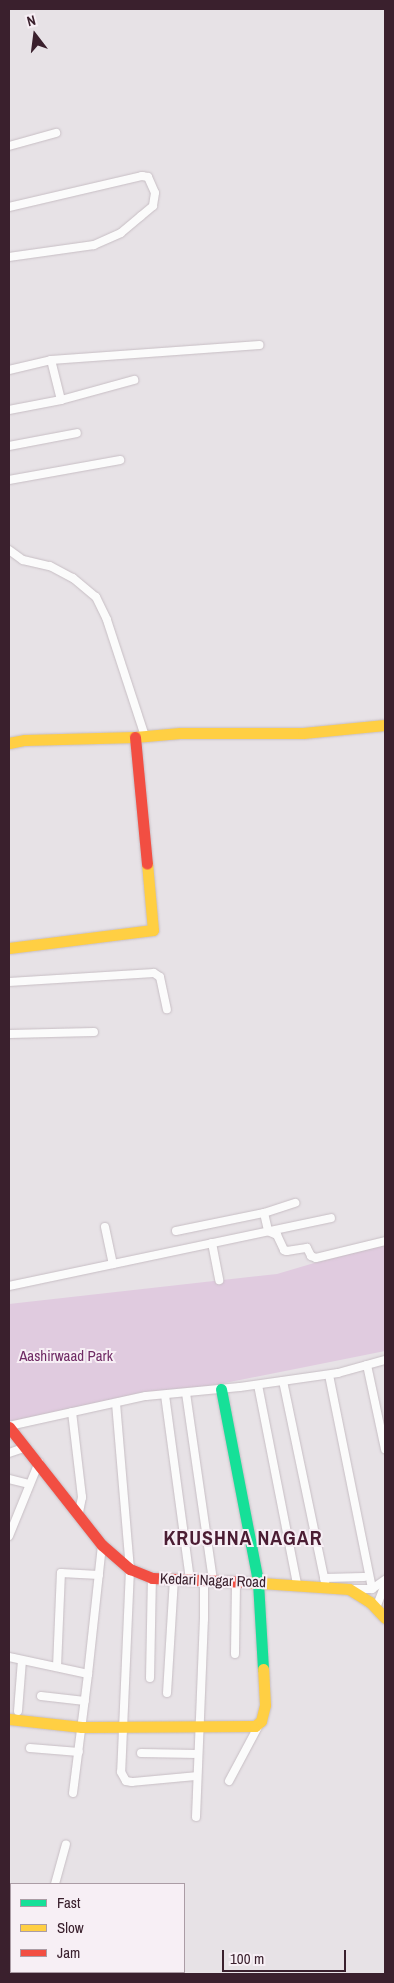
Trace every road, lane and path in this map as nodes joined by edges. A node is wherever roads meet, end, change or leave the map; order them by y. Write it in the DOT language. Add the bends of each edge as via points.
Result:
graph roads {
  1 [pos="56,133"];
  2 [pos="9,146"];
  3 [pos="9,207"];
  4 [pos="9,257"];
  5 [pos="259,344"];
  6 [pos="51,360"];
  7 [pos="9,370"];
  8 [pos="134,380"];
  9 [pos="61,400"];
  10 [pos="9,410"];
  11 [pos="77,432"];
  12 [pos="9,446"];
  13 [pos="120,460"];
  14 [pos="9,480"];
  15 [pos="9,550"];
  16 [pos="385,725"];
  17 [pos="140,737"];
  18 [pos="9,743"];
  19 [pos="9,948"];
  20 [pos="9,982"];
  21 [pos="167,1009"];
  22 [pos="94,1032"];
  23 [pos="9,1034"];
  24 [pos="295,1204"];
  25 [pos="264,1213"];
  26 [pos="331,1218"];
  27 [pos="106,1227"];
  28 [pos="176,1231"];
  29 [pos="268,1231"];
  30 [pos="385,1241"];
  31 [pos="212,1243"];
  32 [pos="113,1264"];
  33 [pos="219,1280"];
  34 [pos="9,1286"];
  35 [pos="385,1360"];
  36 [pos="366,1365"];
  37 [pos="329,1375"];
  38 [pos="283,1381"];
  39 [pos="258,1385"];
  40 [pos="221,1389"];
  41 [pos="186,1393"];
  42 [pos="164,1395"];
  43 [pos="116,1403"];
  44 [pos="72,1412"];
  45 [pos="9,1426"];
  46 [pos="26,1447"];
  47 [pos="385,1449"];
  48 [pos="9,1454"];
  49 [pos="39,1462"];
  50 [pos="9,1479"];
  51 [pos="29,1484"];
  52 [pos="79,1513"];
  53 [pos="12,1516"];
  54 [pos="9,1536"];
  55 [pos="102,1545"];
  56 [pos="130,1568"];
  57 [pos="99,1574"];
  58 [pos="364,1577"];
  59 [pos="152,1578"];
  60 [pos="174,1580"];
  61 [pos="385,1580"];
  62 [pos="190,1581"];
  63 [pos="208,1581"];
  64 [pos="236,1581"];
  65 [pos="258,1582"];
  66 [pos="325,1582"];
  67 [pos="297,1584"];
  68 [pos="385,1585"];
  69 [pos="349,1589"];
  70 [pos="372,1589"];
  71 [pos="376,1608"];
  72 [pos="385,1618"];
  73 [pos="9,1649"];
  74 [pos="235,1654"];
  75 [pos="9,1657"];
  76 [pos="21,1660"];
  77 [pos="57,1667"];
  78 [pos="88,1674"];
  79 [pos="150,1678"];
  80 [pos="167,1693"];
  81 [pos="41,1696"];
  82 [pos="85,1701"];
  83 [pos="18,1711"];
  84 [pos="9,1719"];
  85 [pos="262,1721"];
  86 [pos="198,1726"];
  87 [pos="82,1727"];
  88 [pos="124,1727"];
  89 [pos="30,1748"];
  90 [pos="79,1752"];
  91 [pos="141,1753"];
  92 [pos="198,1754"];
  93 [pos="197,1776"];
  94 [pos="228,1781"];
  95 [pos="73,1793"];
  96 [pos="196,1817"];
  97 [pos="66,1844"];
  98 [pos="55,1883"];
  1 -- 2 [label="street"];
  3 -- 4 [label="street" via="142,176 148,177 155,193 153,206 121,233 94,245"];
  5 -- 6 [label="street"];
  6 -- 7 [label="street"];
  6 -- 9 [label="street"];
  8 -- 9 [label="street"];
  9 -- 10 [label="street"];
  11 -- 12 [label="street"];
  13 -- 14 [label="street"];
  15 -- 17 [label="street" via="23,560 50,566 96,597 112,637"];
  16 -- 17 [label="street" via="303,733 180,733"];
  17 -- 18 [label="street"];
  17 -- 19 [label="street" via="153,930"];
  20 -- 21 [label="street" via="154,972 160,977"];
  22 -- 23 [label="street"];
  24 -- 25 [label="street"];
  25 -- 28 [label="street"];
  25 -- 29 [label="street"];
  26 -- 29 [label="street"];
  27 -- 32 [label="street"];
  29 -- 30 [label="street" via="278,1235 284,1250 307,1248 316,1258"];
  29 -- 31 [label="street"];
  31 -- 32 [label="street"];
  31 -- 33 [label="street"];
  32 -- 34 [label="street"];
  35 -- 36 [label="street"];
  36 -- 37 [label="street"];
  36 -- 47 [label="street"];
  37 -- 38 [label="street"];
  37 -- 70 [label="street"];
  38 -- 39 [label="street"];
  38 -- 66 [label="street"];
  39 -- 40 [label="street"];
  39 -- 67 [label="street"];
  40 -- 41 [label="street"];
  40 -- 65 [label="street"];
  41 -- 42 [label="street"];
  41 -- 63 [label="street"];
  42 -- 43 [label="street"];
  42 -- 62 [label="street"];
  43 -- 44 [label="street"];
  43 -- 56 [label="street"];
  44 -- 45 [label="street"];
  44 -- 52 [label="street" via="82,1497"];
  45 -- 46 [label="street, Kedari Nagar Road"];
  46 -- 48 [label="street"];
  46 -- 49 [label="street, Kedari Nagar Road"];
  49 -- 51 [label="street"];
  49 -- 52 [label="street, Kedari Nagar Road"];
  50 -- 51 [label="street"];
  51 -- 53 [label="street"];
  52 -- 55 [label="street, Kedari Nagar Road"];
  53 -- 54 [label="street"];
  55 -- 56 [label="street, Kedari Nagar Road"];
  55 -- 57 [label="street"];
  56 -- 59 [label="street, Kedari Nagar Road"];
  56 -- 88 [label="street"];
  57 -- 77 [label="street" via="61,1573"];
  57 -- 78 [label="street"];
  58 -- 66 [label="street"];
  59 -- 60 [label="street, Kedari Nagar Road"];
  59 -- 79 [label="street"];
  60 -- 62 [label="street, Kedari Nagar Road"];
  60 -- 80 [label="street"];
  61 -- 70 [label="street"];
  62 -- 63 [label="street, Kedari Nagar Road"];
  63 -- 64 [label="street, Kedari Nagar Road"];
  63 -- 86 [label="street"];
  64 -- 65 [label="street, Kedari Nagar Road"];
  64 -- 74 [label="street"];
  65 -- 67 [label="street, Kedari Nagar Road"];
  65 -- 85 [label="street" via="265,1705"];
  66 -- 67 [label="street, Kedari Nagar Road"];
  66 -- 69 [label="street, Kedari Nagar Road"];
  68 -- 71 [label="street"];
  69 -- 70 [label="street"];
  69 -- 71 [label="street, Kedari Nagar Road"];
  71 -- 72 [label="street, Kedari Nagar Road"];
  73 -- 76 [label="street"];
  75 -- 76 [label="street"];
  76 -- 77 [label="street"];
  76 -- 83 [label="street"];
  77 -- 78 [label="street"];
  78 -- 82 [label="street"];
  81 -- 82 [label="street"];
  82 -- 87 [label="street"];
  84 -- 87 [label="street"];
  85 -- 86 [label="street" via="247,1727"];
  85 -- 94 [label="street"];
  86 -- 88 [label="street"];
  86 -- 92 [label="street"];
  87 -- 88 [label="street"];
  87 -- 90 [label="street"];
  88 -- 93 [label="street" via="121,1772 126,1781"];
  89 -- 90 [label="street"];
  90 -- 95 [label="street"];
  91 -- 92 [label="street"];
  92 -- 93 [label="street"];
  93 -- 96 [label="street"];
  97 -- 98 [label="street"];
}
